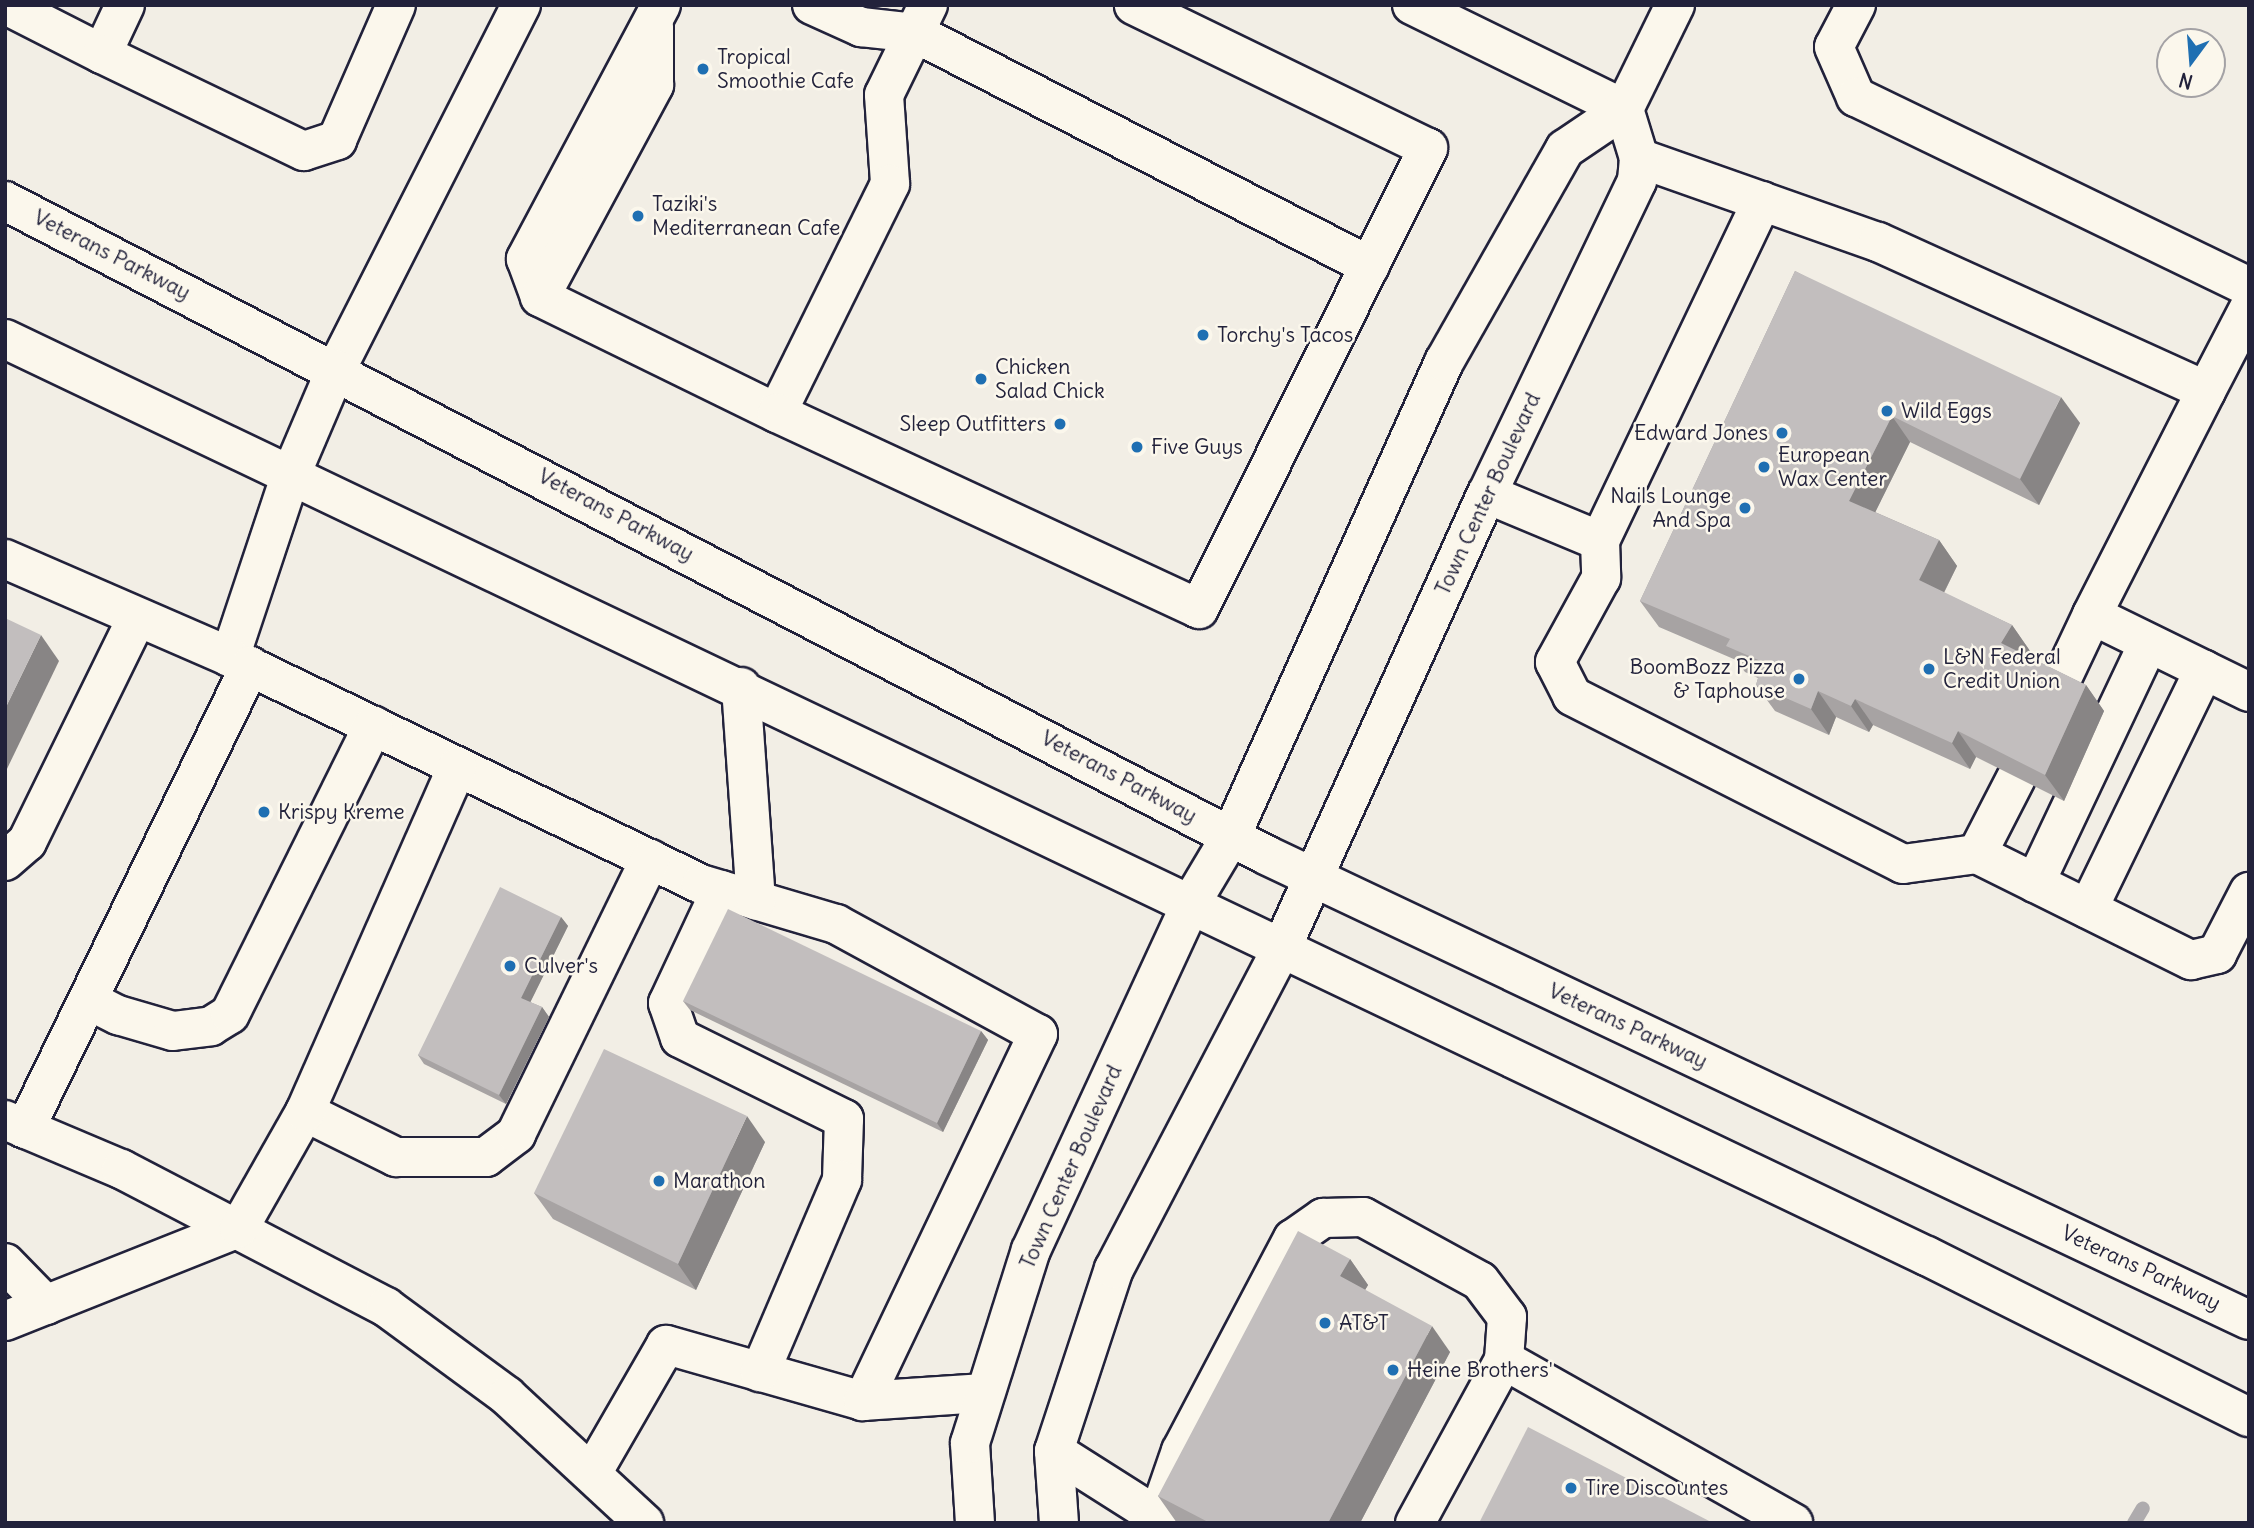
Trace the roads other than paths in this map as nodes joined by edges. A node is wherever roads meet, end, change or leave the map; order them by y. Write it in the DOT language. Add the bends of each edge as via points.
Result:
graph roads {
  1 [pos="6,5"];
  2 [pos="125,5"];
  3 [pos="396,5"];
  4 [pos="521,5"];
  5 [pos="812,5"];
  6 [pos="1134,5"];
  7 [pos="1412,5"];
  8 [pos="1675,5"];
  9 [pos="1856,5"];
  10 [pos="658,12"];
  11 [pos="922,19"];
  12 [pos="102,54"];
  13 [pos="1624,109"];
  14 [pos="1639,158"];
  15 [pos="5,201"];
  16 [pos="1762,201"];
  17 [pos="1370,265"];
  18 [pos="2249,287"];
  19 [pos="2249,308"];
  20 [pos="5,338"];
  21 [pos="336,369"];
  22 [pos="2206,391"];
  23 [pos="777,413"];
  24 [pos="290,477"];
  25 [pos="1487,494"];
  26 [pos="1600,541"];
  27 [pos="5,559"];
  28 [pos="2092,615"];
  29 [pos="137,617"];
  30 [pos="2148,644"];
  31 [pos="240,662"];
  32 [pos="2204,670"];
  33 [pos="741,687"];
  34 [pos="2057,689"];
  35 [pos="2249,692"];
  36 [pos="373,726"];
  37 [pos="457,767"];
  38 [pos="2016,778"];
  39 [pos="1231,836"];
  40 [pos="1977,854"];
  41 [pos="650,859"];
  42 [pos="5,861"];
  43 [pos="1312,876"];
  44 [pos="2035,883"];
  45 [pos="2249,892"];
  46 [pos="738,895"];
  47 [pos="1191,903"];
  48 [pos="2088,909"];
  49 [pos="1282,947"];
  50 [pos="88,1000"];
  51 [pos="305,1112"];
  52 [pos="15,1124"];
  53 [pos="239,1228"];
  54 [pos="5,1263"];
  55 [pos="46,1305"];
  56 [pos="2249,1320"];
  57 [pos="5,1321"];
  58 [pos="1504,1360"];
  59 [pos="760,1372"];
  60 [pos="985,1393"];
  61 [pos="863,1401"];
  62 [pos="2249,1417"];
  63 [pos="1054,1451"];
  64 [pos="592,1473"];
  65 [pos="1155,1519"];
  66 [pos="644,1523"];
  67 [pos="975,1523"];
  68 [pos="1059,1523"];
  69 [pos="1415,1523"];
  70 [pos="1793,1523"];
  1 -- 12 [label="main road"];
  2 -- 12 [label="main road"];
  3 -- 12 [label="main road" via="337,140 304,151"];
  4 -- 21 [label="main road"];
  5 -- 11 [label="main road" via="861,27"];
  6 -- 17 [label="main road" via="1428,148"];
  7 -- 13 [label="main road"];
  8 -- 13 [label="main road"];
  9 -- 18 [label="main road" via="1834,47 1856,97"];
  10 -- 23 [label="main road" via="526,259 540,297"];
  11 -- 17 [label="main road"];
  11 -- 23 [label="main road" via="884,95 890,184"];
  13 -- 14 [label="main road, Town Center Boulevard"];
  13 -- 39 [label="main road" via="1565,149 1444,362"];
  14 -- 16 [label="main road"];
  14 -- 25 [label="main road, Town Center Boulevard" via="1637,181"];
  15 -- 21 [label="main road, Veterans Parkway"];
  16 -- 22 [label="main road" via="1878,242"];
  16 -- 26 [label="main road"];
  17 -- 23 [label="main road" via="1199,609"];
  19 -- 22 [label="main road"];
  20 -- 24 [label="main road"];
  21 -- 24 [label="main road"];
  21 -- 39 [label="main road, Veterans Parkway"];
  22 -- 28 [label="main road"];
  24 -- 31 [label="main road"];
  24 -- 33 [label="main road"];
  25 -- 26 [label="main road"];
  25 -- 43 [label="main road, Town Center Boulevard"];
  26 -- 40 [label="main road" via="1601,578 1555,662 1572,696 1903,864"];
  27 -- 29 [label="main road"];
  28 -- 30 [label="main road"];
  28 -- 34 [label="main road"];
  29 -- 31 [label="main road"];
  29 -- 42 [label="main road" via="26,842"];
  30 -- 32 [label="main road"];
  30 -- 44 [label="main road"];
  31 -- 36 [label="main road"];
  31 -- 50 [label="main road"];
  32 -- 35 [label="main road"];
  32 -- 48 [label="main road"];
  33 -- 46 [label="main road"];
  33 -- 47 [label="main road"];
  36 -- 37 [label="main road"];
  36 -- 50 [label="main road" via="230,1014 211,1026 173,1031 118,1015"];
  37 -- 41 [label="main road"];
  37 -- 51 [label="main road"];
  38 -- 40 [label="main road"];
  39 -- 43 [label="main road, Veterans Parkway"];
  39 -- 47 [label="main road, Town Center Boulevard"];
  40 -- 44 [label="main road"];
  41 -- 46 [label="main road"];
  41 -- 51 [label="main road" via="516,1133 486,1157 396,1157"];
  43 -- 49 [label="main road, Town Center Boulevard"];
  43 -- 56 [label="main road, Veterans Parkway"];
  44 -- 48 [label="main road"];
  45 -- 48 [label="main road" via="2217,954 2191,960"];
  46 -- 59 [label="main road" via="668,1003 680,1038 844,1119 842,1180"];
  46 -- 61 [label="main road" via="836,924 1038,1034"];
  47 -- 49 [label="main road"];
  47 -- 60 [label="main road, Town Center Boulevard" via="1031,1250"];
  49 -- 62 [label="main road" via="1927,1256"];
  49 -- 63 [label="main road" via="1114,1269"];
  50 -- 52 [label="main road"];
  51 -- 53 [label="main road"];
  52 -- 53 [label="main road"];
  53 -- 55 [label="main road"];
  53 -- 64 [label="main road" via="386,1307 507,1396"];
  54 -- 55 [label="main road"];
  55 -- 57 [label="main road"];
  58 -- 65 [label="main road" via="1507,1317 1480,1281 1363,1217 1323,1218 1293,1240 1181,1451"];
  58 -- 69 [label="main road"];
  58 -- 70 [label="main road"];
  59 -- 61 [label="main road"];
  59 -- 64 [label="main road" via="666,1345"];
  60 -- 61 [label="main road"];
  60 -- 67 [label="main road, Town Center Boulevard" via="970,1443"];
  63 -- 65 [label="main road"];
  63 -- 68 [label="main road"];
  64 -- 66 [label="main road"];
}
